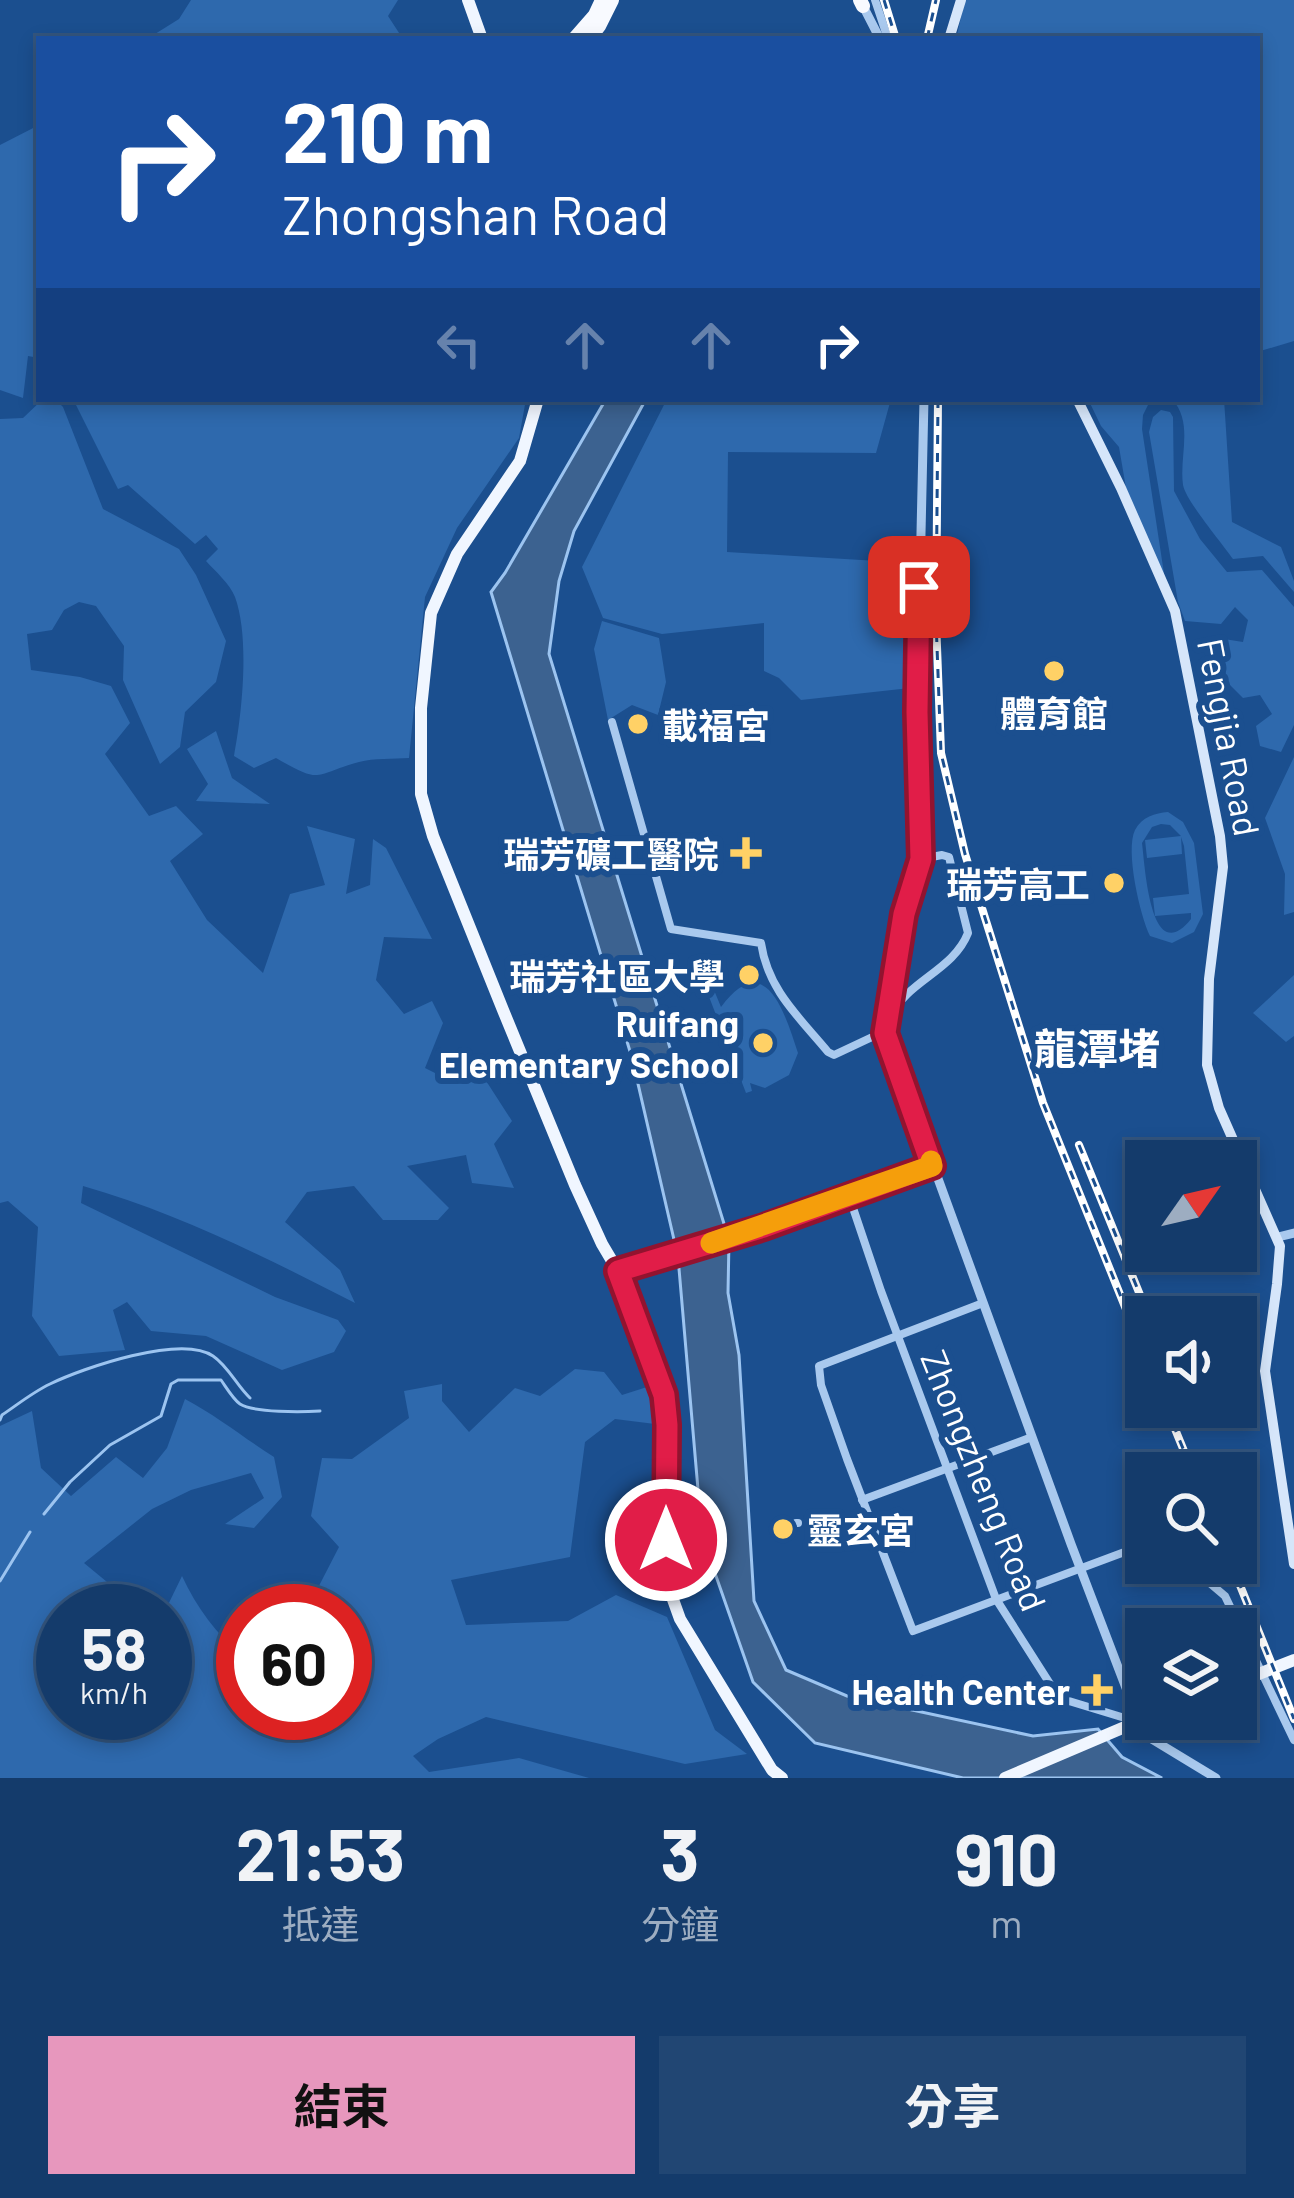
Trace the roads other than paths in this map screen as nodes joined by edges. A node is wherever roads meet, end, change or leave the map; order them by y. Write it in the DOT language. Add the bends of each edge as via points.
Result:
graph roads {
  1 [pos="468,0"];
  2 [pos="602,0"];
  3 [pos="612,0"];
  4 [pos="961,0"];
  5 [pos="864,1"];
  6 [pos="481,36"];
  7 [pos="577,36"];
  8 [pos="591,36"];
  9 [pos="882,36"];
  10 [pos="950,36"];
  11 [pos="537,402"];
  12 [pos="924,402"];
  13 [pos="1078,402"];
  14 [pos="612,722"];
  15 [pos="921,859"];
  16 [pos="885,1033"];
  17 [pos="932,1166"];
  18 [pos="849,1196"];
  19 [pos="1294,1233"];
  20 [pos="1278,1237"];
  21 [pos="618,1271"];
  22 [pos="983,1303"];
  23 [pos="898,1335"];
  24 [pos="1031,1437"];
  25 [pos="949,1469"];
  26 [pos="862,1501"];
  27 [pos="1125,1552"];
  28 [pos="1294,1564"];
  29 [pos="1080,1569"];
  30 [pos="667,1582"];
  31 [pos="644,1584"];
  32 [pos="1211,1584"];
  33 [pos="996,1599"];
  34 [pos="1294,1660"];
  35 [pos="1257,1675"];
  36 [pos="1125,1677"];
  37 [pos="1125,1715"];
  38 [pos="1125,1728"];
  39 [pos="1153,1740"];
  40 [pos="1294,1740"];
  41 [pos="1200,1774"];
  42 [pos="782,1778"];
  43 [pos="1004,1778"];
  44 [pos="1216,1778"];
  1 -- 6 [label="main road"];
  2 -- 7 [label="highway"];
  3 -- 8 [label="highway"];
  4 -- 10 [label="main road"];
  5 -- 9 [label="street"];
  11 -- 21 [label="main road" via="524,453 457,554 431,613 421,794 575,1185"];
  12 -- 15 [label="street"];
  13 -- 20 [label="main road, Fengjia Road" via="1174,610 1223,855 1207,1065"];
  14 -- 16 [label="street" via="670,929 761,943 779,992 834,1055"];
  15 -- 16 [label="street"];
  15 -- 16 [label="street" via="949,857 968,933 955,956 898,1001"];
  16 -- 17 [label="street"];
  17 -- 18 [label="street"];
  17 -- 22 [label="street"];
  18 -- 21 [label="street"];
  18 -- 23 [label="street, Zhongzheng Road"];
  19 -- 20 [label="street"];
  20 -- 28 [label="main road" via="1265,1371"];
  21 -- 30 [label="main road" via="664,1395"];
  22 -- 23 [label="street"];
  22 -- 24 [label="street"];
  23 -- 25 [label="street, Zhongzheng Road"];
  23 -- 26 [label="street" via="819,1366"];
  24 -- 25 [label="street"];
  24 -- 29 [label="street"];
  25 -- 26 [label="street"];
  25 -- 33 [label="street, Zhongzheng Road"];
  26 -- 33 [label="street" via="913,1631"];
  27 -- 29 [label="street"];
  29 -- 33 [label="street"];
  29 -- 36 [label="street"];
  30 -- 31 [label="street"];
  30 -- 42 [label="main road" via="680,1619"];
  32 -- 40 [label="street" via="1225,1596"];
  33 -- 37 [label="street, Zhongzheng Road" via="1059,1698"];
  34 -- 35 [label="main road"];
  38 -- 43 [label="main road"];
  39 -- 41 [label="street"];
  41 -- 44 [label="street"];
}
